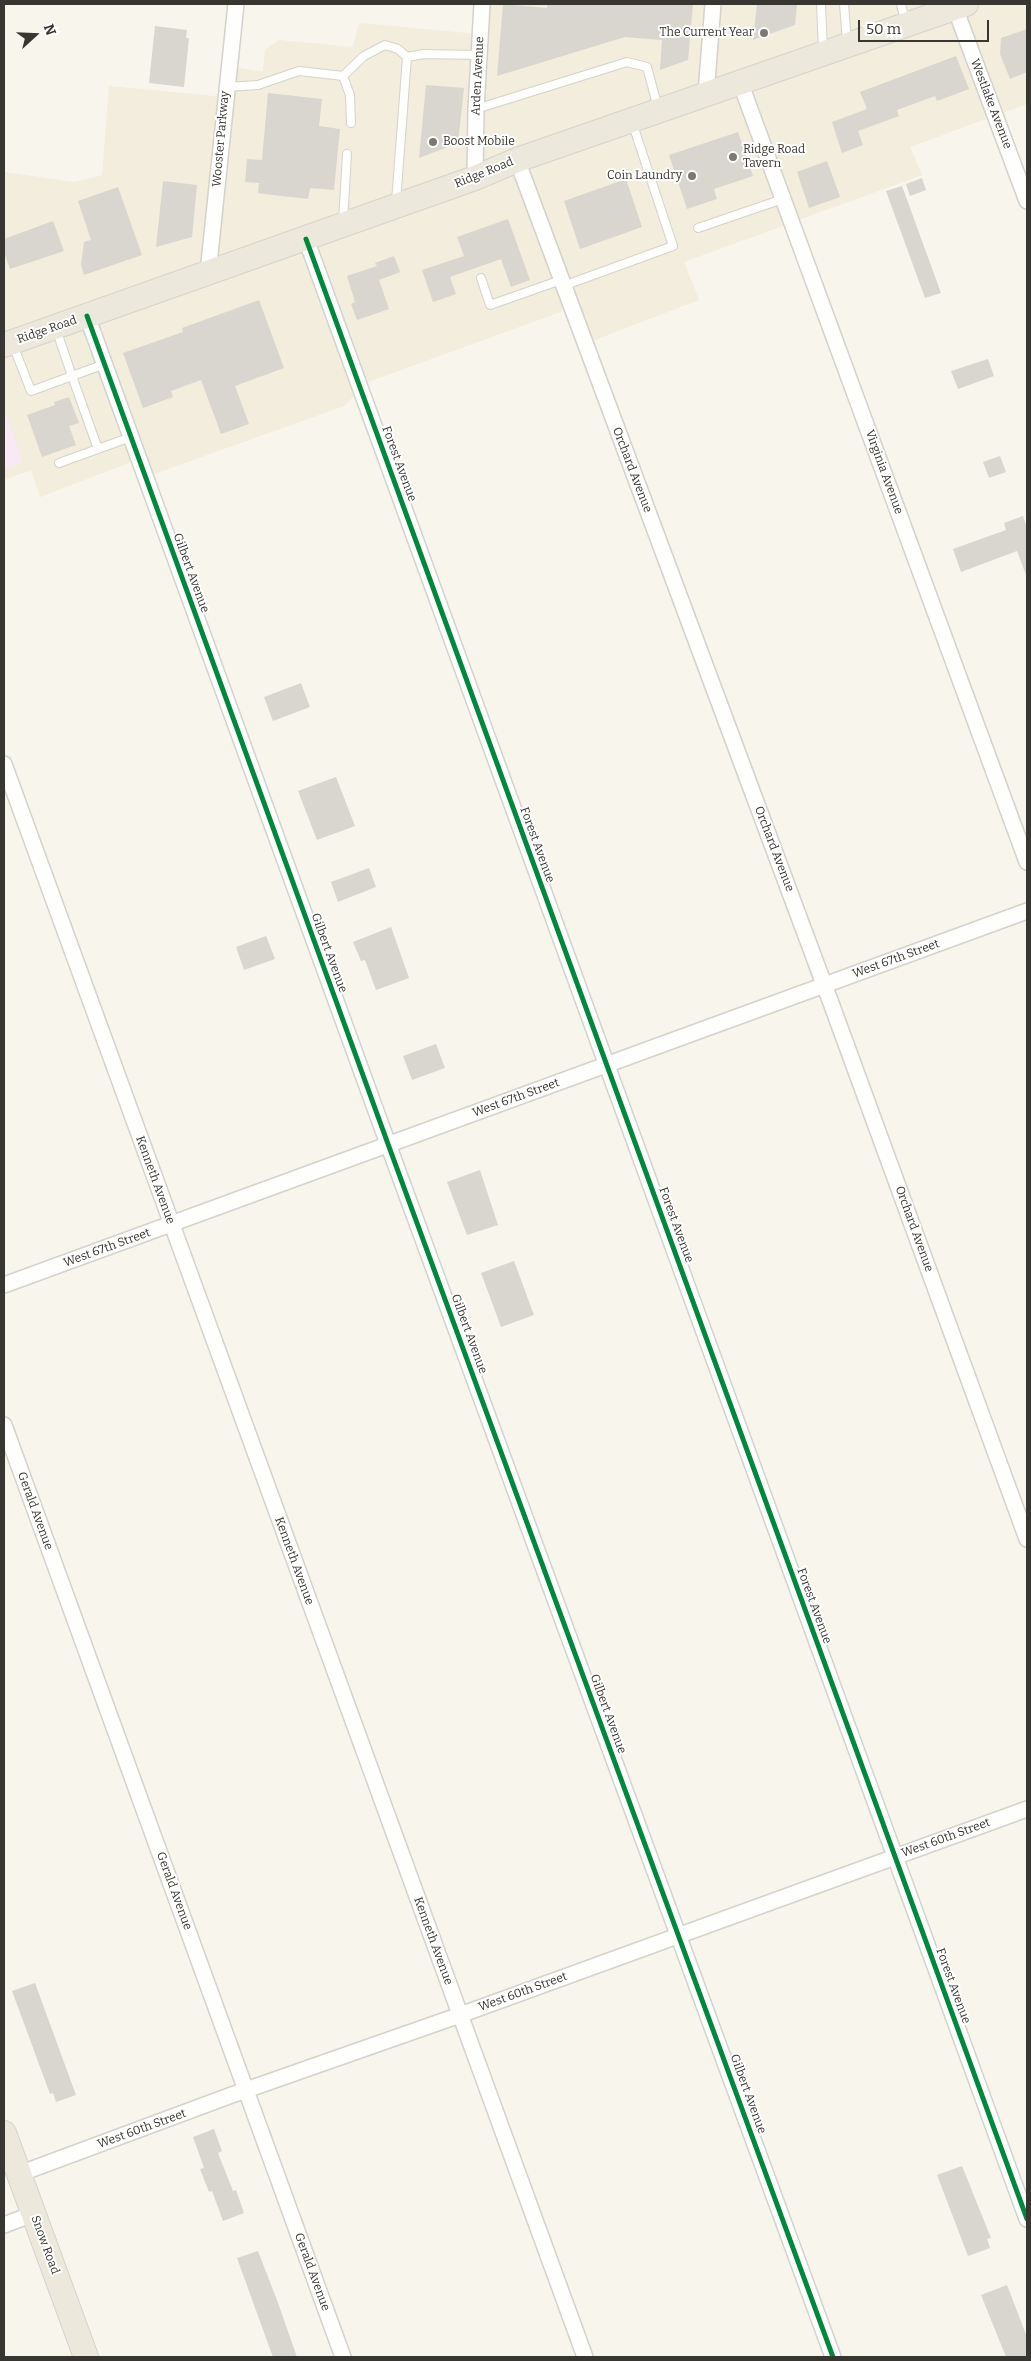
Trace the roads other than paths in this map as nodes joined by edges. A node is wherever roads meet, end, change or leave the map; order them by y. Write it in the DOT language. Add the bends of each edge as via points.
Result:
graph roads {
  1 [pos="236,4"];
  2 [pos="482,4"];
  3 [pos="713,4"];
  4 [pos="821,4"];
  5 [pos="844,4"];
  6 [pos="958,5"];
  7 [pos="903,14"];
  8 [pos="847,45"];
  9 [pos="824,53"];
  10 [pos="479,55"];
  11 [pos="407,57"];
  12 [pos="343,76"];
  13 [pos="740,82"];
  14 [pos="226,87"];
  15 [pos="706,94"];
  16 [pos="476,109"];
  17 [pos="659,110"];
  18 [pos="631,120"];
  19 [pos="352,124"];
  20 [pos="347,154"];
  21 [pos="517,160"];
  22 [pos="475,178"];
  23 [pos="783,199"];
  24 [pos="1027,201"];
  25 [pos="396,206"];
  26 [pos="343,225"];
  27 [pos="698,228"];
  28 [pos="306,238"];
  29 [pos="208,273"];
  30 [pos="481,278"];
  31 [pos="562,283"];
  32 [pos="87,316"];
  33 [pos="55,327"];
  34 [pos="8,344"];
  35 [pos="105,364"];
  36 [pos="72,376"];
  37 [pos="131,437"];
  38 [pos="98,449"];
  39 [pos="58,463"];
  40 [pos="4,764"];
  41 [pos="1027,862"];
  42 [pos="1027,911"];
  43 [pos="824,985"];
  44 [pos="607,1066"];
  45 [pos="388,1144"];
  46 [pos="172,1224"];
  47 [pos="4,1285"];
  48 [pos="4,1426"];
  49 [pos="1027,1540"];
  50 [pos="1027,1809"];
  51 [pos="895,1857"];
  52 [pos="679,1936"];
  53 [pos="460,2015"];
  54 [pos="246,2091"];
  55 [pos="4,2133"];
  56 [pos="19,2174"];
  57 [pos="33,2214"];
  58 [pos="1027,2219"];
  59 [pos="4,2224"];
  60 [pos="86,2357"];
  61 [pos="343,2357"];
  62 [pos="585,2357"];
  63 [pos="833,2357"];
  1 -- 14 [label="street, Wooster Parkway"];
  2 -- 10 [label="street, Arden Avenue"];
  3 -- 15 [label="street"];
  4 -- 9 [label="lane"];
  5 -- 8 [label="lane"];
  6 -- 7 [label="main road, Ridge Road"];
  6 -- 24 [label="street, Westlake Avenue"];
  7 -- 8 [label="main road, Ridge Road"];
  8 -- 9 [label="main road, Ridge Road"];
  9 -- 13 [label="main road, Ridge Road"];
  10 -- 11 [label="lane" via="424,54"];
  10 -- 16 [label="street, Arden Avenue"];
  11 -- 12 [label="lane" via="398,49 385,45 364,56"];
  11 -- 25 [label="lane"];
  12 -- 14 [label="lane" via="300,71 258,85"];
  12 -- 19 [label="lane" via="350,95"];
  13 -- 15 [label="main road, Ridge Road"];
  13 -- 23 [label="street, Virginia Avenue"];
  14 -- 29 [label="street, Wooster Parkway"];
  15 -- 17 [label="main road, Ridge Road"];
  16 -- 17 [label="lane" via="627,62 647,67"];
  16 -- 22 [label="street, Arden Avenue"];
  17 -- 18 [label="main road, Ridge Road"];
  18 -- 21 [label="main road, Ridge Road"];
  18 -- 31 [label="lane" via="673,246"];
  20 -- 26 [label="lane"];
  21 -- 22 [label="main road, Ridge Road"];
  21 -- 31 [label="street, Orchard Avenue"];
  22 -- 25 [label="main road, Ridge Road"];
  23 -- 27 [label="lane"];
  23 -- 41 [label="street, Virginia Avenue"];
  25 -- 26 [label="main road, Ridge Road"];
  26 -- 28 [label="main road, Ridge Road"];
  28 -- 29 [label="main road, Ridge Road"];
  28 -- 44 [label="street, Forest Avenue"];
  29 -- 32 [label="main road, Ridge Road"];
  30 -- 31 [label="lane" via="490,305"];
  31 -- 43 [label="street, Orchard Avenue"];
  32 -- 33 [label="main road, Ridge Road"];
  32 -- 35 [label="street, Gilbert Avenue"];
  33 -- 34 [label="main road, Ridge Road"];
  33 -- 36 [label="lane"];
  34 -- 36 [label="lane" via="31,391"];
  35 -- 36 [label="lane"];
  35 -- 37 [label="street, Gilbert Avenue"];
  36 -- 38 [label="lane"];
  37 -- 38 [label="lane"];
  37 -- 45 [label="street, Gilbert Avenue"];
  38 -- 39 [label="lane"];
  40 -- 46 [label="street, Kenneth Avenue"];
  42 -- 43 [label="street, West 67th Street"];
  43 -- 44 [label="street, West 67th Street"];
  43 -- 49 [label="street, Orchard Avenue"];
  44 -- 45 [label="street, West 67th Street"];
  44 -- 51 [label="street, Forest Avenue"];
  45 -- 46 [label="street, West 67th Street"];
  45 -- 52 [label="street, Gilbert Avenue"];
  46 -- 47 [label="street, West 67th Street"];
  46 -- 53 [label="street, Kenneth Avenue"];
  48 -- 54 [label="street, Gerald Avenue"];
  50 -- 51 [label="street, West 60th Street"];
  51 -- 52 [label="street, West 60th Street"];
  51 -- 58 [label="street, Forest Avenue"];
  52 -- 53 [label="street, West 60th Street"];
  52 -- 63 [label="street, Gilbert Avenue"];
  53 -- 54 [label="street, West 60th Street"];
  53 -- 62 [label="street, Kenneth Avenue"];
  54 -- 56 [label="street, West 60th Street"];
  54 -- 61 [label="street, Gerald Avenue"];
  55 -- 56 [label="main road, Snow Road"];
  56 -- 57 [label="main road, Snow Road"];
  57 -- 59 [label="street"];
  57 -- 60 [label="main road, Snow Road"];
}
